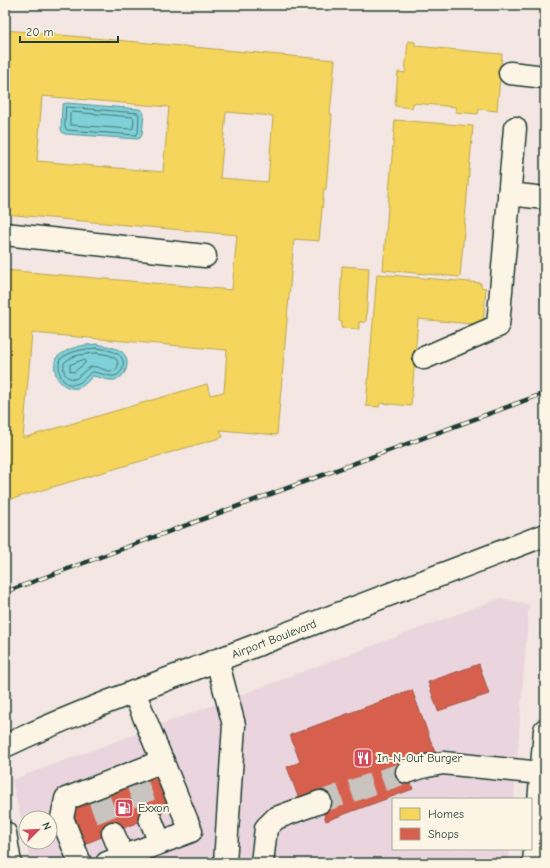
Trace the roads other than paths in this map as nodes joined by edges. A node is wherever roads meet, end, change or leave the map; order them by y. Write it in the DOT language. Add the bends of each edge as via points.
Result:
graph roads {
  1 [pos="510,73"];
  2 [pos="545,77"];
  3 [pos="516,128"];
  4 [pos="510,194"];
  5 [pos="545,198"];
  6 [pos="5,234"];
  7 [pos="205,256"];
  8 [pos="424,358"];
  9 [pos="545,535"];
  10 [pos="217,660"];
  11 [pos="134,692"];
  12 [pos="545,730"];
  13 [pos="5,746"];
  14 [pos="163,761"];
  15 [pos="407,772"];
  16 [pos="541,773"];
  17 [pos="320,802"];
  18 [pos="150,818"];
  19 [pos="5,833"];
  20 [pos="113,833"];
  21 [pos="160,843"];
  22 [pos="115,860"];
  23 [pos="10,863"];
  24 [pos="80,863"];
  25 [pos="226,863"];
  26 [pos="262,863"];
  27 [pos="534,863"];
  1 -- 2 [label="main road"];
  3 -- 4 [label="main road"];
  4 -- 5 [label="main road"];
  4 -- 8 [label="main road" via="498,326"];
  6 -- 7 [label="main road"];
  9 -- 10 [label="main road, Airport Boulevard"];
  10 -- 11 [label="main road, Airport Boulevard"];
  10 -- 25 [label="main road" via="234,726"];
  11 -- 13 [label="main road, Airport Boulevard"];
  11 -- 14 [label="main road"];
  12 -- 16 [label="main road"];
  14 -- 21 [label="main road" via="191,831"];
  14 -- 24 [label="main road" via="135,778 97,793 66,800 62,818"];
  15 -- 16 [label="main road" via="443,763"];
  16 -- 27 [label="main road"];
  17 -- 26 [label="main road" via="276,818 266,828"];
  18 -- 21 [label="main road"];
  19 -- 23 [label="main road"];
  20 -- 22 [label="main road"];
  21 -- 22 [label="main road"];
}
